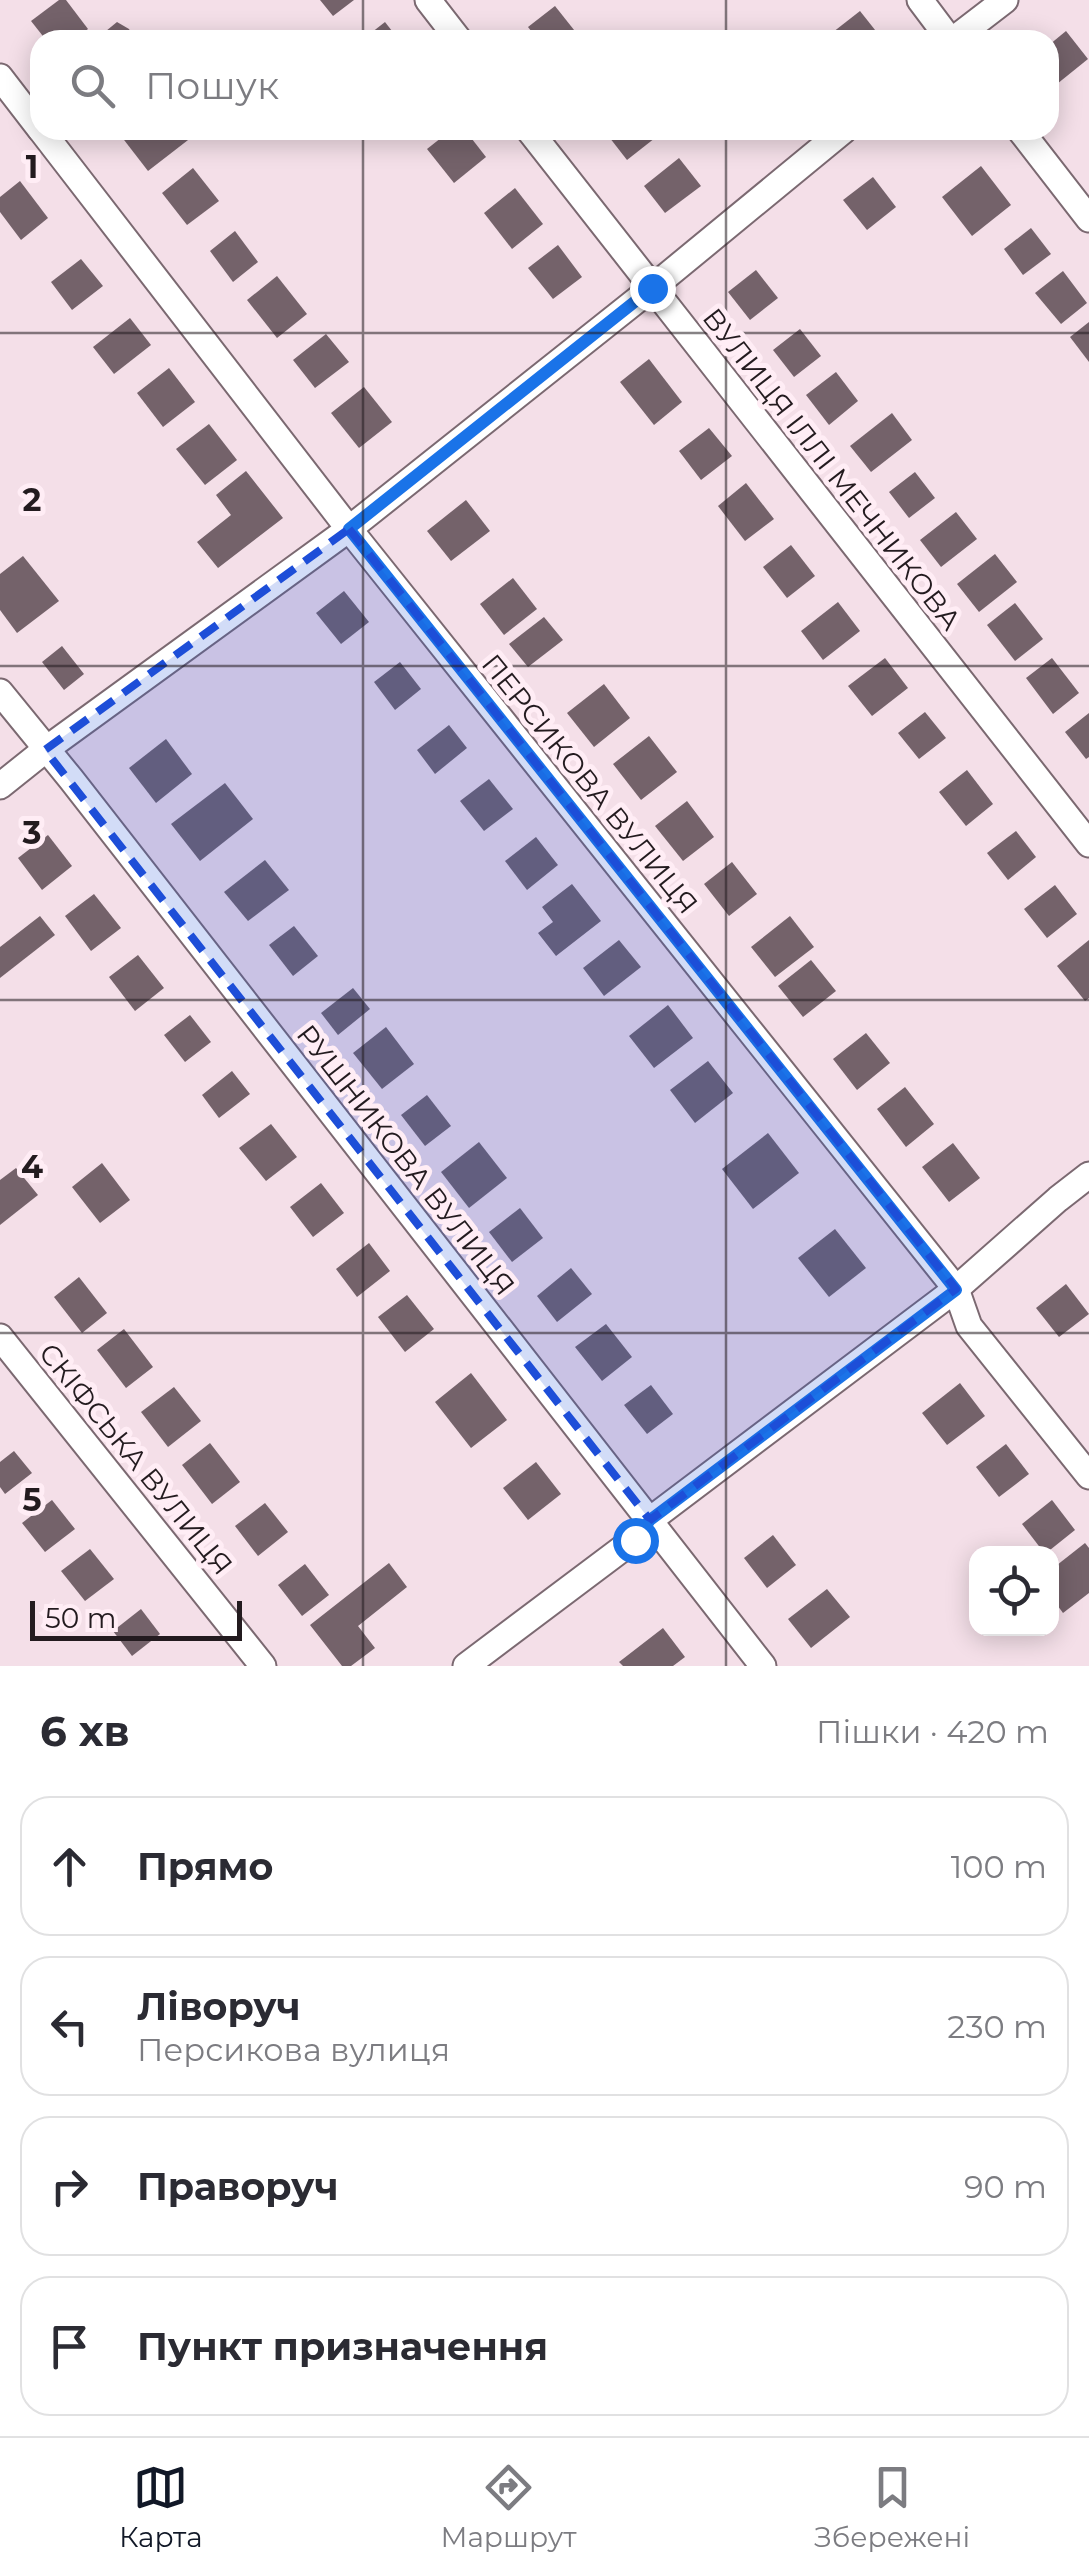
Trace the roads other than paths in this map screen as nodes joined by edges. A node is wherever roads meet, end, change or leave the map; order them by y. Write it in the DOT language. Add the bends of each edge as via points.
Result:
graph roads {
  1 [pos="428,0"];
  2 [pos="920,0"];
  3 [pos="1005,0"];
  4 [pos="451,30"];
  5 [pos="944,30"];
  6 [pos="965,30"];
  7 [pos="0,77"];
  8 [pos="30,116"];
  9 [pos="48,140"];
  10 [pos="537,140"];
  11 [pos="832,140"];
  12 [pos="1028,140"];
  13 [pos="1089,219"];
  14 [pos="652,288"];
  15 [pos="349,529"];
  16 [pos="0,692"];
  17 [pos="44,750"];
  18 [pos="0,786"];
  19 [pos="1089,844"];
  20 [pos="1089,1175"];
  21 [pos="956,1290"];
  22 [pos="0,1337"];
  23 [pos="1089,1476"];
  24 [pos="650,1520"];
  25 [pos="264,1666"];
  26 [pos="466,1666"];
  27 [pos="763,1666"];
  1 -- 4 [label="street"];
  2 -- 5 [label="street"];
  3 -- 6 [label="street"];
  7 -- 8 [label="street, ПЕРСИКОВА ВУЛИЦЯ"];
  9 -- 15 [label="street, ПЕРСИКОВА ВУЛИЦЯ"];
  10 -- 14 [label="street, ВУЛИЦЯ ІЛЛІ МЕЧНИКОВА"];
  11 -- 14 [label="street"];
  12 -- 13 [label="street"];
  14 -- 15 [label="street"];
  14 -- 19 [label="street, ВУЛИЦЯ ІЛЛІ МЕЧНИКОВА"];
  15 -- 17 [label="street"];
  15 -- 21 [label="street, ПЕРСИКОВА ВУЛИЦЯ"];
  16 -- 17 [label="street, РУШНИКОВА ВУЛИЦЯ"];
  17 -- 18 [label="street"];
  17 -- 24 [label="street, РУШНИКОВА ВУЛИЦЯ"];
  20 -- 21 [label="street"];
  21 -- 23 [label="street, ПЕРСИКОВА ВУЛИЦЯ" via="969,1326"];
  21 -- 24 [label="street"];
  22 -- 25 [label="street, СКІФСЬКА ВУЛИЦЯ"];
  24 -- 26 [label="street" via="635,1540"];
  24 -- 27 [label="street, РУШНИКОВА ВУЛИЦЯ"];
}
